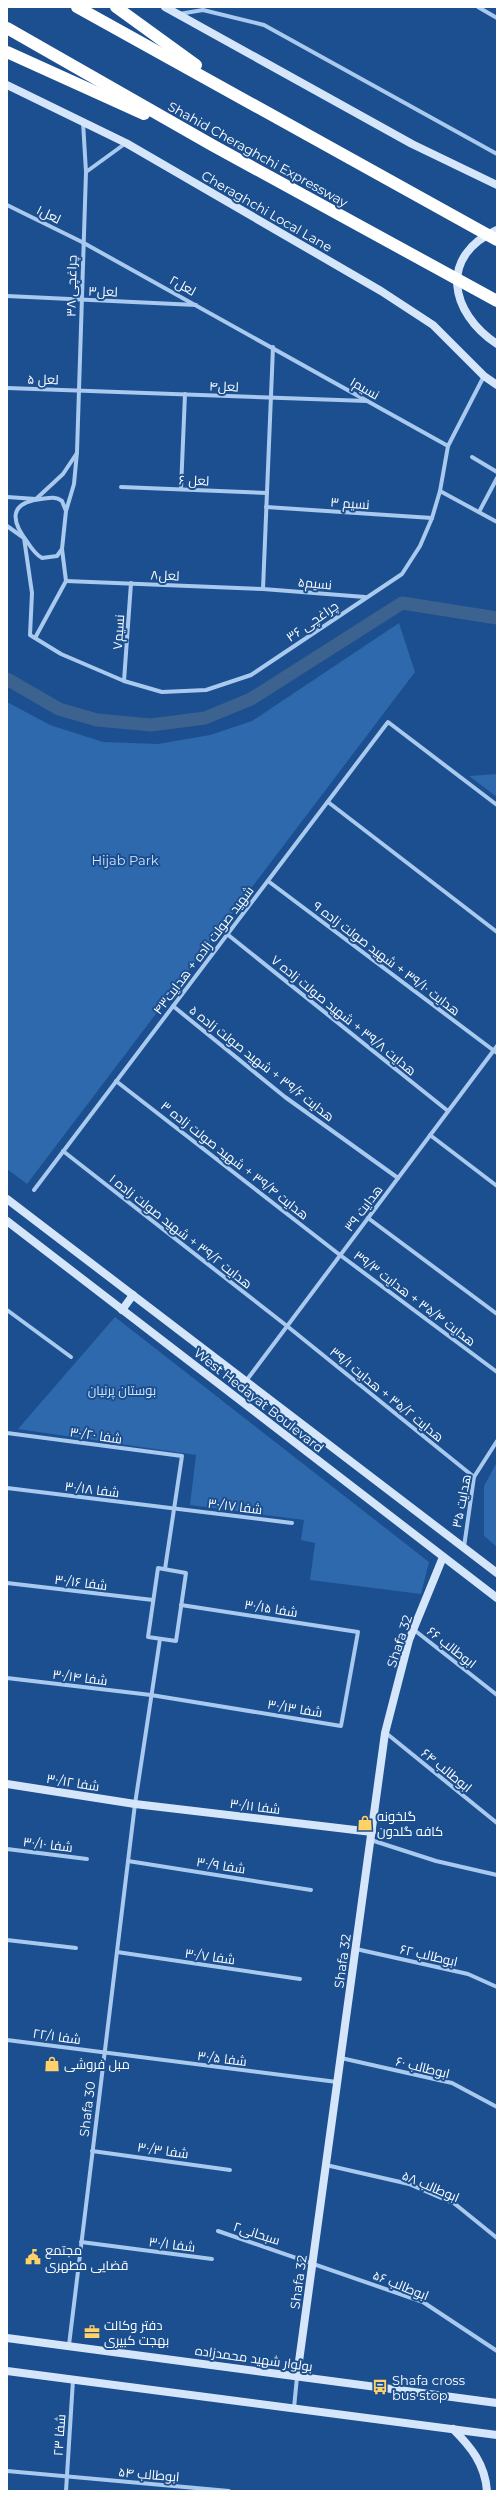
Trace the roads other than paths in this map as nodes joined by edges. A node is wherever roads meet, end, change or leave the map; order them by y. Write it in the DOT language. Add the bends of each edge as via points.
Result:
graph roads {
  1 [pos="77,7"];
  2 [pos="116,7"];
  3 [pos="165,7"];
  4 [pos="478,7"];
  5 [pos="203,8"];
  6 [pos="178,14"];
  7 [pos="497,18"];
  8 [pos="7,28"];
  9 [pos="7,52"];
  10 [pos="7,84"];
  11 [pos="230,91"];
  12 [pos="83,121"];
  13 [pos="126,143"];
  14 [pos="212,145"];
  15 [pos="497,154"];
  16 [pos="86,172"];
  17 [pos="497,185"];
  18 [pos="7,205"];
  19 [pos="497,230"];
  20 [pos="497,240"];
  21 [pos="82,242"];
  22 [pos="7,296"];
  23 [pos="81,300"];
  24 [pos="497,301"];
  25 [pos="198,305"];
  26 [pos="497,344"];
  27 [pos="273,347"];
  28 [pos="484,376"];
  29 [pos="497,384"];
  30 [pos="7,388"];
  31 [pos="79,390"];
  32 [pos="185,394"];
  33 [pos="271,398"];
  34 [pos="369,402"];
  35 [pos="448,446"];
  36 [pos="77,452"];
  37 [pos="472,457"];
  38 [pos="497,472"];
  39 [pos="497,478"];
  40 [pos="121,487"];
  41 [pos="182,489"];
  42 [pos="440,491"];
  43 [pos="267,493"];
  44 [pos="7,497"];
  45 [pos="36,499"];
  46 [pos="266,507"];
  47 [pos="66,511"];
  48 [pos="478,512"];
  49 [pos="432,518"];
  50 [pos="497,522"];
  51 [pos="7,526"];
  52 [pos="24,538"];
  53 [pos="62,549"];
  54 [pos="66,581"];
  55 [pos="131,583"];
  56 [pos="263,588"];
  57 [pos="365,597"];
  58 [pos="34,638"];
  59 [pos="124,681"];
  60 [pos="328,802"];
  61 [pos="497,805"];
  62 [pos="268,881"];
  63 [pos="497,932"];
  64 [pos="227,934"];
  65 [pos="173,1006"];
  66 [pos="497,1046"];
  67 [pos="495,1051"];
  68 [pos="116,1081"];
  69 [pos="448,1111"];
  70 [pos="430,1135"];
  71 [pos="63,1151"];
  72 [pos="398,1178"];
  73 [pos="497,1186"];
  74 [pos="34,1190"];
  75 [pos="7,1199"];
  76 [pos="368,1218"];
  77 [pos="7,1221"];
  78 [pos="340,1255"];
  79 [pos="133,1295"];
  80 [pos="7,1310"];
  81 [pos="122,1310"];
  82 [pos="497,1314"];
  83 [pos="287,1326"];
  84 [pos="71,1358"];
  85 [pos="497,1372"];
  86 [pos="246,1382"];
  87 [pos="7,1433"];
  88 [pos="497,1441"];
  89 [pos="491,1448"];
  90 [pos="497,1451"];
  91 [pos="474,1477"];
  92 [pos="7,1488"];
  93 [pos="175,1509"];
  94 [pos="292,1523"];
  95 [pos="464,1547"];
  96 [pos="443,1557"];
  97 [pos="166,1569"];
  98 [pos="497,1573"];
  99 [pos="7,1583"];
  100 [pos="497,1598"];
  101 [pos="153,1600"];
  102 [pos="181,1605"];
  103 [pos="414,1629"];
  104 [pos="358,1632"];
  105 [pos="160,1639"];
  106 [pos="7,1678"];
  107 [pos="151,1695"];
  108 [pos="497,1695"];
  109 [pos="385,1733"];
  110 [pos="7,1784"];
  111 [pos="135,1804"];
  112 [pos="497,1823"];
  113 [pos="371,1836"];
  114 [pos="7,1849"];
  115 [pos="87,1859"];
  116 [pos="128,1861"];
  117 [pos="497,1875"];
  118 [pos="311,1890"];
  119 [pos="7,1940"];
  120 [pos="76,1948"];
  121 [pos="356,1949"];
  122 [pos="117,1952"];
  123 [pos="300,1978"];
  124 [pos="497,1987"];
  125 [pos="7,2040"];
  126 [pos="104,2053"];
  127 [pos="340,2058"];
  128 [pos="337,2082"];
  129 [pos="497,2107"];
  130 [pos="92,2151"];
  131 [pos="326,2165"];
  132 [pos="230,2170"];
  133 [pos="218,2231"];
  134 [pos="497,2238"];
  135 [pos="81,2242"];
  136 [pos="212,2259"];
  137 [pos="312,2262"];
  138 [pos="7,2338"];
  139 [pos="68,2345"];
  140 [pos="497,2350"];
  141 [pos="7,2371"];
  142 [pos="297,2376"];
  143 [pos="73,2380"];
  144 [pos="495,2402"];
  145 [pos="294,2408"];
  146 [pos="453,2428"];
  147 [pos="497,2435"];
  148 [pos="7,2471"];
  149 [pos="67,2476"];
  150 [pos="66,2491"];
  151 [pos="229,2491"];
  152 [pos="487,2491"];
  1 -- 11 [label="highway"];
  2 -- 11 [label="highway"];
  3 -- 6 [label="main road"];
  4 -- 7 [label="street"];
  5 -- 6 [label="street"];
  5 -- 15 [label="street" via="264,25"];
  6 -- 17 [label="main road" via="412,144"];
  8 -- 14 [label="highway, Shahid Cheraghchi Expressway"];
  9 -- 14 [label="highway"];
  10 -- 12 [label="main road, Cheraghchi Local Lane"];
  11 -- 20 [label="highway"];
  12 -- 13 [label="main road, Cheraghchi Local Lane"];
  12 -- 16 [label="street, چراغچی ۳۸"];
  13 -- 16 [label="street"];
  13 -- 28 [label="main road, Cheraghchi Local Lane" via="381,291 433,325"];
  14 -- 24 [label="highway, Shahid Cheraghchi Expressway"];
  16 -- 21 [label="street, چراغچی ۳۸"];
  18 -- 21 [label="street, لعل۱"];
  19 -- 26 [label="main road" via="475,242 464,256 457,278 462,308 481,334"];
  21 -- 23 [label="street, چراغچی ۳۸"];
  21 -- 25 [label="street, لعل۲"];
  22 -- 23 [label="street, لعل۳"];
  23 -- 25 [label="street, لعل۳"];
  23 -- 31 [label="street, چراغچی ۳۸"];
  25 -- 27 [label="street, لعل۲"];
  27 -- 33 [label="street"];
  27 -- 34 [label="street, نسیم۱"];
  28 -- 29 [label="main road, Cheraghchi Local Lane"];
  28 -- 35 [label="street, چراغچی ۳۶"];
  30 -- 31 [label="street, لعل ۵"];
  31 -- 32 [label="street, لعل۴"];
  31 -- 36 [label="street, چراغچی ۳۸"];
  32 -- 33 [label="street, لعل۴"];
  32 -- 41 [label="street"];
  33 -- 34 [label="street, لعل۴"];
  33 -- 43 [label="street"];
  34 -- 35 [label="street, نسیم۱"];
  35 -- 42 [label="street, چراغچی ۳۶"];
  36 -- 45 [label="street" via="63,474"];
  36 -- 47 [label="street, چراغچی ۳۸" via="74,484"];
  37 -- 38 [label="street"];
  39 -- 48 [label="street"];
  40 -- 41 [label="street, لعل ۶"];
  41 -- 43 [label="street, لعل ۶"];
  42 -- 48 [label="street"];
  42 -- 49 [label="street, چراغچی ۳۶"];
  43 -- 46 [label="street"];
  44 -- 45 [label="street"];
  45 -- 47 [label="street" via="58,499 64,504"];
  45 -- 52 [label="street" via="24,503 16,513 15,525"];
  46 -- 49 [label="street, نسیم ۳"];
  46 -- 56 [label="street"];
  47 -- 53 [label="street"];
  48 -- 50 [label="street"];
  49 -- 57 [label="street, چراغچی ۳۶" via="420,546 402,574"];
  51 -- 52 [label="street"];
  52 -- 53 [label="street" via="42,558 57,556"];
  52 -- 58 [label="street, چراغچی ۳۶" via="32,593 30,635"];
  53 -- 54 [label="street"];
  54 -- 55 [label="street, لعل۸"];
  54 -- 58 [label="street"];
  55 -- 56 [label="street, لعل۸"];
  55 -- 59 [label="street, نسیم۷"];
  56 -- 57 [label="street, نسیم۵"];
  57 -- 59 [label="street, چراغچی ۳۶" via="251,675 206,690 162,692"];
  58 -- 59 [label="street, چراغچی ۳۶" via="61,654"];
  60 -- 61 [label="street, شهید صولت زاده + هدایت۴۳" via="388,722"];
  60 -- 62 [label="street, شهید صولت زاده + هدایت۴۳"];
  60 -- 63 [label="street"];
  62 -- 64 [label="street, شهید صولت زاده + هدایت۴۳"];
  62 -- 67 [label="street, هدایت ۳۹/۱۰ + شهید صولت زاده ۹"];
  64 -- 65 [label="street, شهید صولت زاده + هدایت۴۳"];
  64 -- 69 [label="street, هدایت ۳۹/۸ + شهید صولت زاده ۷"];
  65 -- 68 [label="street, شهید صولت زاده + هدایت۴۳"];
  65 -- 72 [label="street, هدایت ۳۹/۶ + شهید صولت زاده ۵" via="285,1098"];
  66 -- 67 [label="street, هدایت ۳۹"];
  67 -- 69 [label="street, هدایت ۳۹"];
  68 -- 71 [label="street, شهید صولت زاده + هدایت۴۳"];
  68 -- 78 [label="street, هدایت ۳۹/۴ + شهید صولت زاده ۳"];
  69 -- 70 [label="street, هدایت ۳۹"];
  70 -- 72 [label="street, هدایت ۳۹"];
  70 -- 73 [label="street"];
  71 -- 74 [label="street, شهید صولت زاده + هدایت۴۳"];
  71 -- 83 [label="street, هدایت ۳۹/۲ + شهید صولت زاده ۱"];
  72 -- 76 [label="street, هدایت ۳۹"];
  75 -- 79 [label="main road, West Hedayat Boulevard"];
  76 -- 78 [label="street, هدایت ۳۹"];
  76 -- 82 [label="street"];
  77 -- 81 [label="main road, West Hedayat Boulevard"];
  78 -- 83 [label="street, هدایت ۳۹"];
  78 -- 85 [label="street, هدایت ۳۵/۴ + هدایت ۳۹/۳"];
  79 -- 81 [label="main road"];
  79 -- 86 [label="main road, West Hedayat Boulevard"];
  80 -- 84 [label="street"];
  81 -- 96 [label="main road, West Hedayat Boulevard"];
  83 -- 86 [label="street, هدایت ۳۹"];
  83 -- 91 [label="street, هدایت ۳۵/۲ + هدایت ۳۹/۱"];
  86 -- 95 [label="main road, West Hedayat Boulevard"];
  87 -- 93 [label="street, شفا ۳۰/۲۰" via="182,1456"];
  88 -- 89 [label="street, هدایت ۳۵"];
  89 -- 90 [label="street"];
  89 -- 91 [label="street, هدایت ۳۵"];
  91 -- 95 [label="street, هدایت ۳۵"];
  92 -- 93 [label="street, شفا ۳۰/۱۸"];
  93 -- 94 [label="street, شفا ۳۰/۱۷"];
  93 -- 97 [label="street"];
  95 -- 98 [label="main road, West Hedayat Boulevard"];
  96 -- 100 [label="main road, West Hedayat Boulevard"];
  96 -- 103 [label="main road, Shafa 32"];
  97 -- 101 [label="street" via="158,1568"];
  97 -- 102 [label="street" via="186,1573"];
  99 -- 101 [label="street, شفا ۳۰/۱۶"];
  101 -- 105 [label="street" via="148,1637"];
  102 -- 104 [label="street, شفا ۳۰/۱۵"];
  102 -- 105 [label="street" via="176,1641"];
  103 -- 108 [label="street, ابوطالب ۶۶"];
  103 -- 109 [label="main road, Shafa 32"];
  104 -- 107 [label="street, شفا ۳۰/۱۳" via="341,1726"];
  105 -- 107 [label="street, Shafa 30"];
  106 -- 107 [label="street, شفا ۳۰/۱۴"];
  107 -- 111 [label="street, Shafa 30"];
  109 -- 112 [label="street, ابوطالب ۶۴"];
  109 -- 113 [label="main road, Shafa 32"];
  110 -- 111 [label="main road, شفا ۳۰/۱۲"];
  111 -- 113 [label="main road, شفا ۳۰/۱۱"];
  111 -- 116 [label="street, Shafa 30"];
  113 -- 117 [label="street" via="436,1861"];
  113 -- 121 [label="main road, Shafa 32"];
  114 -- 115 [label="street, شفا ۳۰/۱۰"];
  116 -- 118 [label="street, ۳۰/۹ شفا"];
  116 -- 122 [label="street, Shafa 30"];
  119 -- 120 [label="street"];
  121 -- 124 [label="street, ابوطالب ۶۲" via="468,1974"];
  121 -- 127 [label="main road, Shafa 32"];
  122 -- 123 [label="street, ۳۰/۷ شفا"];
  122 -- 126 [label="street, Shafa 30"];
  125 -- 126 [label="street, ۲۲/۱ شفا"];
  126 -- 128 [label="street, ۳۰/۵ شفا"];
  126 -- 130 [label="street, Shafa 30"];
  127 -- 128 [label="main road, Shafa 32"];
  127 -- 129 [label="street, ابوطالب ۶۰" via="452,2083"];
  128 -- 131 [label="main road, Shafa 32"];
  130 -- 132 [label="street, ۳۰/۳ شفا"];
  130 -- 135 [label="street, Shafa 30"];
  131 -- 134 [label="street, ابوطالب ۵۸" via="409,2184 455,2204"];
  131 -- 137 [label="main road, Shafa 32"];
  133 -- 137 [label="street, سبحانی۲"];
  135 -- 136 [label="street, شفا ۳۰/۱"];
  135 -- 139 [label="street, Shafa 30"];
  137 -- 140 [label="street, ابوطالب ۵۶" via="423,2302"];
  137 -- 142 [label="main road, Shafa 32"];
  138 -- 139 [label="main road, بولوار شهید محمدزاده"];
  139 -- 142 [label="main road, بولوار شهید محمدزاده"];
  141 -- 143 [label="main road"];
  142 -- 144 [label="main road, بولوار شهید محمدزاده"];
  142 -- 145 [label="street"];
  143 -- 145 [label="main road"];
  143 -- 149 [label="street, شفا ۲۳"];
  145 -- 146 [label="main road"];
  146 -- 147 [label="main road"];
  146 -- 152 [label="main road" via="474,2450 486,2477"];
  148 -- 149 [label="street, ابوطالب ۵۴"];
  149 -- 150 [label="street, شفا ۲۳"];
  149 -- 151 [label="street, ابوطالب ۵۴"];
}
